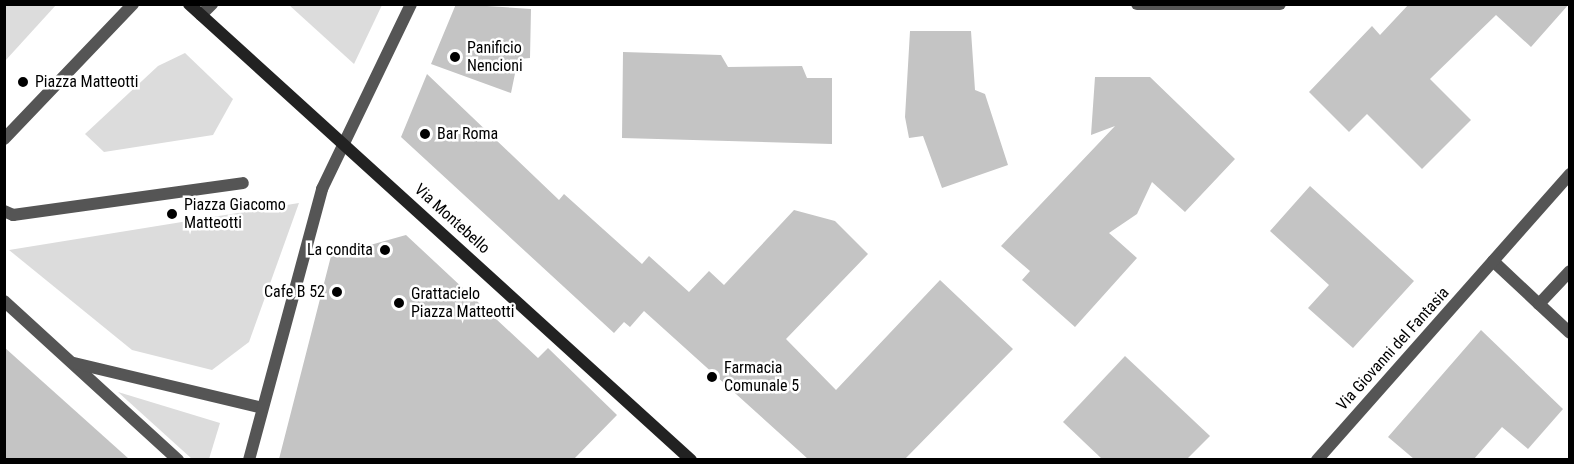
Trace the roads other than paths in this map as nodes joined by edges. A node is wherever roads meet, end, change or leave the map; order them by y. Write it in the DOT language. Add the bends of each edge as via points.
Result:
graph roads {
  1 [pos="133,4"];
  2 [pos="189,4"];
  3 [pos="212,4"];
  4 [pos="411,4"];
  5 [pos="1137,4"];
  6 [pos="1280,4"];
  7 [pos="1222,6"];
  8 [pos="201,15"];
  9 [pos="4,139"];
  10 [pos="344,143"];
  11 [pos="1569,174"];
  12 [pos="243,183"];
  13 [pos="4,211"];
  14 [pos="1493,261"];
  15 [pos="1569,271"];
  16 [pos="4,301"];
  17 [pos="1539,304"];
  18 [pos="1569,333"];
  19 [pos="73,363"];
  20 [pos="259,407"];
  21 [pos="178,459"];
  22 [pos="249,459"];
  23 [pos="691,459"];
  24 [pos="1317,459"];
  1 -- 9 [label="street"];
  2 -- 8 [label="street, Via Montebello"];
  3 -- 8 [label="street"];
  4 -- 10 [label="street"];
  5 -- 7 [label="street"];
  6 -- 7 [label="street"];
  8 -- 10 [label="street, Via Montebello"];
  10 -- 20 [label="street" via="322,189"];
  10 -- 23 [label="street, Via Montebello"];
  11 -- 14 [label="street, Via Giovanni del Fantasia"];
  12 -- 13 [label="street" via="13,215"];
  14 -- 17 [label="street"];
  14 -- 24 [label="street, Via Giovanni del Fantasia"];
  15 -- 17 [label="street"];
  16 -- 19 [label="street"];
  17 -- 18 [label="street"];
  19 -- 20 [label="street"];
  19 -- 21 [label="street"];
  20 -- 22 [label="street"];
}
